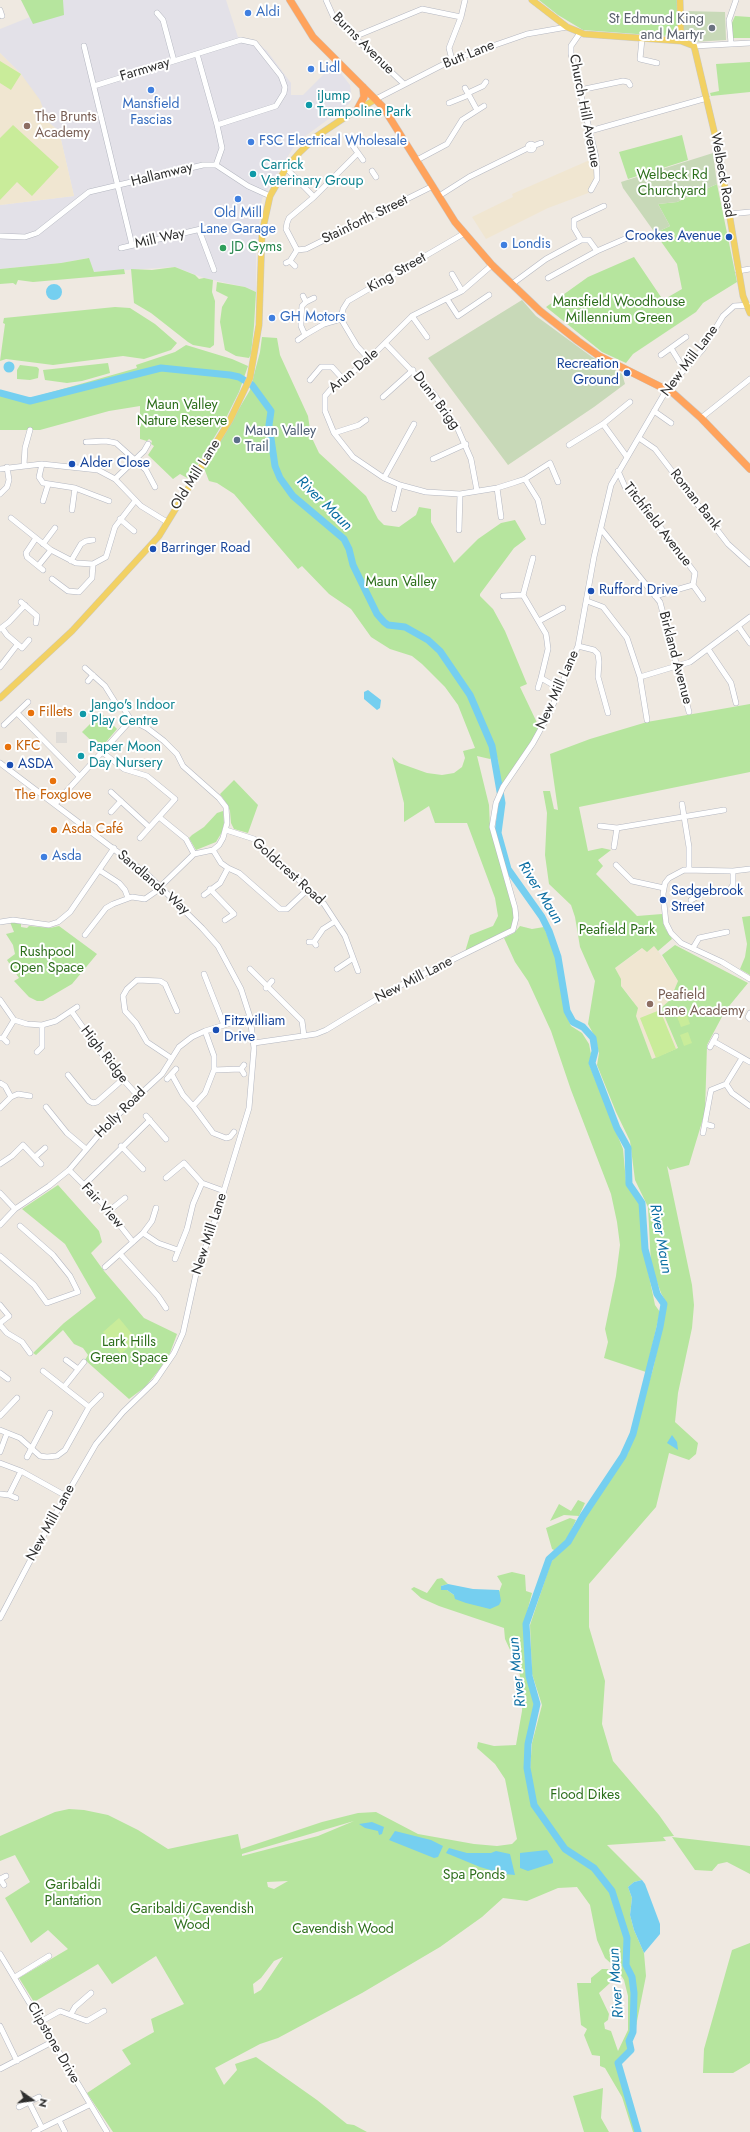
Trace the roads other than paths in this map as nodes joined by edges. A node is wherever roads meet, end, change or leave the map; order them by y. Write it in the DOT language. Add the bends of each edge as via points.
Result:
graph roads {
  1 [pos="290,0"];
  2 [pos="325,0"];
  3 [pos="465,0"];
  4 [pos="532,0"];
  5 [pos="680,0"];
  6 [pos="736,0"];
  7 [pos="0,10"];
  8 [pos="158,13"];
  9 [pos="2,16"];
  10 [pos="461,17"];
  11 [pos="567,27"];
  12 [pos="580,33"];
  13 [pos="354,37"];
  14 [pos="642,39"];
  15 [pos="680,40"];
  16 [pos="730,43"];
  17 [pos="750,43"];
  18 [pos="84,46"];
  19 [pos="694,46"];
  20 [pos="197,54"];
  21 [pos="452,60"];
  22 [pos="174,61"];
  23 [pos="657,63"];
  24 [pos="486,82"];
  25 [pos="404,84"];
  26 [pos="630,85"];
  27 [pos="94,86"];
  28 [pos="363,86"];
  29 [pos="465,88"];
  30 [pos="580,90"];
  31 [pos="468,94"];
  32 [pos="707,98"];
  33 [pos="376,99"];
  34 [pos="449,103"];
  35 [pos="484,106"];
  36 [pos="357,110"];
  37 [pos="477,110"];
  38 [pos="217,125"];
  39 [pos="590,131"];
  40 [pos="541,142"];
  41 [pos="353,146"];
  42 [pos="358,153"];
  43 [pos="363,160"];
  44 [pos="417,160"];
  45 [pos="216,165"];
  46 [pos="286,168"];
  47 [pos="372,171"];
  48 [pos="376,177"];
  49 [pos="118,185"];
  50 [pos="433,186"];
  51 [pos="591,190"];
  52 [pos="270,196"];
  53 [pos="439,196"];
  54 [pos="314,197"];
  55 [pos="604,206"];
  56 [pos="750,212"];
  57 [pos="729,214"];
  58 [pos="205,228"];
  59 [pos="199,230"];
  60 [pos="463,234"];
  61 [pos="0,236"];
  62 [pos="627,238"];
  63 [pos="581,240"];
  64 [pos="132,245"];
  65 [pos="122,248"];
  66 [pos="297,250"];
  67 [pos="597,251"];
  68 [pos="492,265"];
  69 [pos="295,266"];
  70 [pos="750,269"];
  71 [pos="214,270"];
  72 [pos="738,271"];
  73 [pos="452,274"];
  74 [pos="548,278"];
  75 [pos="512,284"];
  76 [pos="462,291"];
  77 [pos="489,295"];
  78 [pos="303,296"];
  79 [pos="314,298"];
  80 [pos="447,299"];
  81 [pos="306,302"];
  82 [pos="748,305"];
  83 [pos="750,313"];
  84 [pos="412,316"];
  85 [pos="340,320"];
  86 [pos="305,335"];
  87 [pos="428,337"];
  88 [pos="686,337"];
  89 [pos="298,340"];
  90 [pos="386,344"];
  91 [pos="671,348"];
  92 [pos="661,355"];
  93 [pos="369,359"];
  94 [pos="684,369"];
  95 [pos="413,370"];
  96 [pos="343,379"];
  97 [pos="750,379"];
  98 [pos="310,380"];
  99 [pos="667,389"];
  100 [pos="383,397"];
  101 [pos="630,402"];
  102 [pos="654,411"];
  103 [pos="702,418"];
  104 [pos="366,420"];
  105 [pos="670,423"];
  106 [pos="414,424"];
  107 [pos="603,424"];
  108 [pos="30,430"];
  109 [pos="334,433"];
  110 [pos="639,438"];
  111 [pos="86,442"];
  112 [pos="148,444"];
  113 [pos="466,444"];
  114 [pos="570,445"];
  115 [pos="627,457"];
  116 [pos="134,459"];
  117 [pos="433,459"];
  118 [pos="42,464"];
  119 [pos="24,465"];
  120 [pos="7,467"];
  121 [pos="0,469"];
  122 [pos="750,469"];
  123 [pos="618,471"];
  124 [pos="384,478"];
  125 [pos="115,479"];
  126 [pos="525,479"];
  127 [pos="558,482"];
  128 [pos="48,485"];
  129 [pos="400,485"];
  130 [pos="155,487"];
  131 [pos="75,488"];
  132 [pos="497,488"];
  133 [pos="477,491"];
  134 [pos="0,494"];
  135 [pos="460,494"];
  136 [pos="43,501"];
  137 [pos="109,501"];
  138 [pos="135,501"];
  139 [pos="394,509"];
  140 [pos="72,510"];
  141 [pos="501,517"];
  142 [pos="120,519"];
  143 [pos="13,521"];
  144 [pos="167,522"];
  145 [pos="543,522"];
  146 [pos="55,528"];
  147 [pos="601,529"];
  148 [pos="459,530"];
  149 [pos="134,531"];
  150 [pos="36,538"];
  151 [pos="93,540"];
  152 [pos="43,544"];
  153 [pos="51,550"];
  154 [pos="533,558"];
  155 [pos="71,561"];
  156 [pos="93,564"];
  157 [pos="750,564"];
  158 [pos="38,566"];
  159 [pos="43,570"];
  160 [pos="52,579"];
  161 [pos="693,585"];
  162 [pos="523,595"];
  163 [pos="503,596"];
  164 [pos="655,596"];
  165 [pos="703,599"];
  166 [pos="587,601"];
  167 [pos="563,608"];
  168 [pos="750,617"];
  169 [pos="539,621"];
  170 [pos="36,623"];
  171 [pos="738,626"];
  172 [pos="1,628"];
  173 [pos="29,640"];
  174 [pos="750,643"];
  175 [pos="17,645"];
  176 [pos="578,646"];
  177 [pos="708,649"];
  178 [pos="678,666"];
  179 [pos="0,667"];
  180 [pos="85,668"];
  181 [pos="93,676"];
  182 [pos="640,677"];
  183 [pos="541,678"];
  184 [pos="88,681"];
  185 [pos="538,688"];
  186 [pos="560,689"];
  187 [pos="0,698"];
  188 [pos="28,702"];
  189 [pos="736,703"];
  190 [pos="689,712"];
  191 [pos="17,713"];
  192 [pos="608,713"];
  193 [pos="131,720"];
  194 [pos="647,720"];
  195 [pos="4,724"];
  196 [pos="102,752"];
  197 [pos="0,763"];
  198 [pos="79,776"];
  199 [pos="111,792"];
  200 [pos="121,801"];
  201 [pos="55,804"];
  202 [pos="682,804"];
  203 [pos="724,810"];
  204 [pos="111,812"];
  205 [pos="159,817"];
  206 [pos="684,817"];
  207 [pos="600,826"];
  208 [pos="149,827"];
  209 [pos="617,828"];
  210 [pos="226,830"];
  211 [pos="140,838"];
  212 [pos="614,847"];
  213 [pos="114,848"];
  214 [pos="213,850"];
  215 [pos="194,854"];
  216 [pos="616,865"];
  217 [pos="228,868"];
  218 [pos="750,869"];
  219 [pos="99,870"];
  220 [pos="689,870"];
  221 [pos="733,871"];
  222 [pos="161,886"];
  223 [pos="664,888"];
  224 [pos="210,889"];
  225 [pos="306,891"];
  226 [pos="155,892"];
  227 [pos="204,895"];
  228 [pos="128,898"];
  229 [pos="691,900"];
  230 [pos="225,920"];
  231 [pos="0,922"];
  232 [pos="334,922"];
  233 [pos="727,932"];
  234 [pos="85,935"];
  235 [pos="313,943"];
  236 [pos="693,948"];
  237 [pos="352,959"];
  238 [pos="250,969"];
  239 [pos="337,969"];
  240 [pos="358,971"];
  241 [pos="204,974"];
  242 [pos="750,979"];
  243 [pos="272,981"];
  244 [pos="266,988"];
  245 [pos="0,1000"];
  246 [pos="77,1007"];
  247 [pos="177,1011"];
  248 [pos="72,1012"];
  249 [pos="250,1017"];
  250 [pos="14,1020"];
  251 [pos="42,1025"];
  252 [pos="224,1025"];
  253 [pos="205,1031"];
  254 [pos="304,1036"];
  255 [pos="716,1036"];
  256 [pos="2,1038"];
  257 [pos="713,1041"];
  258 [pos="7,1042"];
  259 [pos="254,1043"];
  260 [pos="710,1047"];
  261 [pos="37,1052"];
  262 [pos="171,1058"];
  263 [pos="742,1058"];
  264 [pos="750,1062"];
  265 [pos="176,1069"];
  266 [pos="214,1070"];
  267 [pos="244,1074"];
  268 [pos="68,1075"];
  269 [pos="172,1075"];
  270 [pos="122,1080"];
  271 [pos="167,1080"];
  272 [pos="0,1083"];
  273 [pos="726,1084"];
  274 [pos="30,1096"];
  275 [pos="138,1096"];
  276 [pos="11,1097"];
  277 [pos="193,1106"];
  278 [pos="750,1106"];
  279 [pos="46,1107"];
  280 [pos="0,1108"];
  281 [pos="705,1124"];
  282 [pos="712,1126"];
  283 [pos="234,1132"];
  284 [pos="703,1133"];
  285 [pos="166,1139"];
  286 [pos="121,1146"];
  287 [pos="45,1148"];
  288 [pos="86,1149"];
  289 [pos="35,1158"];
  290 [pos="0,1164"];
  291 [pos="41,1164"];
  292 [pos="143,1169"];
  293 [pos="69,1170"];
  294 [pos="166,1178"];
  295 [pos="202,1184"];
  296 [pos="84,1185"];
  297 [pos="224,1190"];
  298 [pos="0,1194"];
  299 [pos="125,1198"];
  300 [pos="156,1208"];
  301 [pos="15,1210"];
  302 [pos="109,1211"];
  303 [pos="0,1225"];
  304 [pos="20,1226"];
  305 [pos="143,1233"];
  306 [pos="133,1242"];
  307 [pos="178,1250"];
  308 [pos="120,1254"];
  309 [pos="0,1256"];
  310 [pos="175,1259"];
  311 [pos="105,1267"];
  312 [pos="0,1305"];
  313 [pos="166,1308"];
  314 [pos="0,1324"];
  315 [pos="30,1353"];
  316 [pos="66,1360"];
  317 [pos="84,1362"];
  318 [pos="78,1369"];
  319 [pos="43,1371"];
  320 [pos="0,1373"];
  321 [pos="8,1379"];
  322 [pos="64,1388"];
  323 [pos="101,1395"];
  324 [pos="17,1398"];
  325 [pos="89,1407"];
  326 [pos="50,1413"];
  327 [pos="0,1416"];
  328 [pos="0,1430"];
  329 [pos="7,1433"];
  330 [pos="31,1447"];
  331 [pos="0,1452"];
  332 [pos="27,1457"];
  333 [pos="0,1463"];
  334 [pos="21,1471"];
  335 [pos="0,1494"];
  336 [pos="9,1495"];
  337 [pos="66,1496"];
  338 [pos="16,1498"];
  339 [pos="0,1618"];
  340 [pos="6,1876"];
  341 [pos="0,1879"];
  342 [pos="4,1885"];
  343 [pos="0,1954"];
  344 [pos="45,1957"];
  345 [pos="14,1977"];
  346 [pos="91,1993"];
  347 [pos="104,2010"];
  348 [pos="71,2014"];
  349 [pos="42,2021"];
  350 [pos="1,2029"];
  351 [pos="52,2042"];
  352 [pos="17,2060"];
  353 [pos="0,2069"];
  354 [pos="39,2097"];
  355 [pos="29,2102"];
  356 [pos="89,2105"];
  357 [pos="19,2107"];
  358 [pos="59,2120"];
  359 [pos="42,2128"];
  360 [pos="34,2132"];
  361 [pos="65,2132"];
  362 [pos="107,2132"];
  1 -- 28 [label="highway" via="313,37"];
  2 -- 13 [label="street, Burns Avenue" via="334,18"];
  3 -- 10 [label="street"];
  4 -- 11 [label="main road"];
  5 -- 15 [label="main road"];
  6 -- 16 [label="street" via="729,20"];
  7 -- 9 [label="street"];
  8 -- 22 [label="street" via="163,20"];
  10 -- 13 [label="street" via="422,9"];
  10 -- 21 [label="street" via="449,48"];
  11 -- 12 [label="main road"];
  11 -- 21 [label="street, Butt Lane" via="527,34"];
  12 -- 14 [label="main road"];
  12 -- 30 [label="street, Church Hill Avenue" via="571,46 571,54"];
  13 -- 25 [label="street, Burns Avenue"];
  14 -- 15 [label="main road"];
  14 -- 23 [label="street" via="640,59"];
  15 -- 19 [label="main road"];
  16 -- 17 [label="street"];
  16 -- 19 [label="street"];
  18 -- 27 [label="street, Hallamway"];
  19 -- 32 [label="main road, Welbeck Road"];
  20 -- 22 [label="street, Farmway"];
  20 -- 38 [label="street"];
  20 -- 38 [label="street, Farmway" via="242,40 251,41 259,46 284,81 284,94 276,106"];
  21 -- 25 [label="street, Butt Lane"];
  22 -- 27 [label="street, Farmway"];
  24 -- 31 [label="street"];
  25 -- 33 [label="street, Butt Lane"];
  26 -- 30 [label="street" via="623,81"];
  27 -- 49 [label="street, Hallamway"];
  28 -- 33 [label="highway"];
  28 -- 36 [label="highway" via="364,97"];
  29 -- 31 [label="street"];
  30 -- 39 [label="street, Church Hill Avenue"];
  31 -- 34 [label="street"];
  31 -- 37 [label="street"];
  32 -- 39 [label="street"];
  32 -- 57 [label="main road, Welbeck Road"];
  33 -- 36 [label="main road, Old Mill Lane"];
  33 -- 44 [label="highway" via="394,121"];
  35 -- 37 [label="street"];
  36 -- 46 [label="main road, Old Mill Lane" via="317,136"];
  37 -- 44 [label="street" via="462,120 448,144"];
  38 -- 45 [label="street" via="222,148"];
  39 -- 51 [label="street, Church Hill Avenue" via="596,158 597,179"];
  40 -- 53 [label="street"];
  41 -- 42 [label="street"];
  42 -- 43 [label="street"];
  42 -- 54 [label="street"];
  44 -- 50 [label="highway"];
  45 -- 49 [label="street, Hallamway" via="204,165"];
  45 -- 52 [label="street" via="248,186"];
  46 -- 52 [label="main road, Old Mill Lane"];
  46 -- 54 [label="street"];
  47 -- 48 [label="street"];
  49 -- 61 [label="street" via="89,192 37,233 25,237"];
  49 -- 64 [label="street"];
  50 -- 53 [label="highway"];
  50 -- 66 [label="street, Stainforth Street" via="306,249"];
  52 -- 144 [label="main road, Old Mill Lane" via="262,234 259,325 250,378 230,420"];
  53 -- 60 [label="highway"];
  54 -- 66 [label="street" via="289,218 287,224 286,229"];
  55 -- 63 [label="street" via="574,220 574,228"];
  56 -- 57 [label="street"];
  57 -- 72 [label="main road, Welbeck Road"];
  58 -- 59 [label="street, Mill Way"];
  59 -- 64 [label="street, Mill Way"];
  59 -- 71 [label="street, Mill Way"];
  60 -- 68 [label="highway"];
  60 -- 85 [label="street, King Street" via="348,301"];
  62 -- 67 [label="street"];
  63 -- 67 [label="street" via="589,240"];
  63 -- 75 [label="street" via="546,259"];
  64 -- 65 [label="street, Mill Way"];
  66 -- 69 [label="street" via="288,262"];
  67 -- 74 [label="street"];
  68 -- 75 [label="highway"];
  68 -- 76 [label="street, Arun Dale"];
  70 -- 72 [label="street"];
  72 -- 82 [label="main road, Welbeck Road"];
  73 -- 76 [label="street"];
  75 -- 99 [label="highway" via="540,311 599,356"];
  76 -- 80 [label="street, Arun Dale"];
  77 -- 80 [label="street" via="458,316"];
  78 -- 81 [label="street"];
  79 -- 81 [label="street"];
  80 -- 84 [label="street, Arun Dale"];
  81 -- 86 [label="street" via="302,306 300,318"];
  82 -- 83 [label="main road, Welbeck Road"];
  82 -- 94 [label="street, New Mill Lane" via="736,306 727,311 703,349"];
  84 -- 87 [label="street"];
  84 -- 90 [label="street, Arun Dale"];
  85 -- 86 [label="street" via="324,324"];
  85 -- 93 [label="street"];
  86 -- 89 [label="street"];
  88 -- 91 [label="street"];
  90 -- 93 [label="street, Arun Dale"];
  90 -- 95 [label="street, Dunn Brigg"];
  91 -- 92 [label="street"];
  91 -- 94 [label="street"];
  93 -- 96 [label="street, Arun Dale"];
  94 -- 99 [label="street, New Mill Lane"];
  95 -- 100 [label="street"];
  95 -- 113 [label="street, Dunn Brigg" via="448,413"];
  96 -- 98 [label="street" via="332,367 321,367"];
  96 -- 109 [label="street, Arun Dale" via="325,396 325,411"];
  97 -- 103 [label="street"];
  99 -- 102 [label="street, New Mill Lane"];
  99 -- 103 [label="highway"];
  101 -- 107 [label="street"];
  102 -- 105 [label="street"];
  102 -- 110 [label="street, New Mill Lane"];
  103 -- 122 [label="highway"];
  104 -- 109 [label="street"];
  106 -- 124 [label="street"];
  107 -- 114 [label="street"];
  107 -- 115 [label="street"];
  108 -- 119 [label="street"];
  109 -- 124 [label="street, Arun Dale" via="353,457"];
  110 -- 115 [label="street, New Mill Lane"];
  110 -- 157 [label="street, Roman Bank" via="655,449 728,544"];
  111 -- 116 [label="street" via="116,443"];
  112 -- 116 [label="street"];
  113 -- 117 [label="street"];
  113 -- 133 [label="street, Dunn Brigg"];
  115 -- 123 [label="street, New Mill Lane"];
  116 -- 125 [label="street"];
  116 -- 130 [label="street" via="146,470"];
  118 -- 119 [label="street"];
  118 -- 125 [label="street" via="98,470"];
  118 -- 128 [label="street" via="40,481"];
  119 -- 120 [label="street"];
  120 -- 121 [label="street"];
  120 -- 134 [label="street" via="9,480 7,487"];
  123 -- 147 [label="street, New Mill Lane" via="606,500"];
  123 -- 161 [label="street, Titchfield Avenue" via="626,489 642,504 695,573"];
  124 -- 129 [label="street, Arun Dale"];
  125 -- 138 [label="street"];
  126 -- 127 [label="street, Arun Dale" via="550,463"];
  126 -- 132 [label="street, Arun Dale"];
  126 -- 145 [label="street" via="538,500"];
  128 -- 131 [label="street"];
  128 -- 136 [label="street"];
  129 -- 135 [label="street, Arun Dale" via="426,492"];
  129 -- 139 [label="street"];
  131 -- 137 [label="street"];
  131 -- 140 [label="street"];
  132 -- 133 [label="street, Arun Dale"];
  132 -- 141 [label="street"];
  133 -- 135 [label="street, Arun Dale"];
  135 -- 148 [label="street"];
  138 -- 142 [label="street"];
  138 -- 144 [label="street"];
  142 -- 149 [label="street"];
  142 -- 156 [label="street" via="106,556"];
  143 -- 150 [label="street"];
  144 -- 187 [label="main road, Old Mill Lane" via="150,546 72,631"];
  146 -- 152 [label="street"];
  147 -- 164 [label="street, Birkland Avenue"];
  147 -- 166 [label="street, New Mill Lane"];
  150 -- 152 [label="street"];
  150 -- 158 [label="street" via="26,553"];
  151 -- 155 [label="street" via="81,544"];
  152 -- 153 [label="street"];
  153 -- 155 [label="street"];
  153 -- 158 [label="street"];
  154 -- 162 [label="street"];
  155 -- 156 [label="street"];
  156 -- 160 [label="street" via="92,578 78,592 68,591"];
  158 -- 159 [label="street"];
  161 -- 164 [label="street"];
  161 -- 165 [label="street, Titchfield Avenue"];
  162 -- 163 [label="street"];
  162 -- 169 [label="street"];
  164 -- 178 [label="street, Birkland Avenue" via="660,602"];
  166 -- 176 [label="street, New Mill Lane"];
  166 -- 182 [label="street" via="603,607 629,642"];
  167 -- 169 [label="street"];
  168 -- 171 [label="street"];
  169 -- 183 [label="street" via="546,634 548,649"];
  170 -- 172 [label="street" via="39,615 23,604"];
  171 -- 174 [label="street"];
  171 -- 177 [label="street"];
  172 -- 175 [label="street"];
  173 -- 175 [label="street" via="22,648"];
  175 -- 179 [label="street"];
  176 -- 186 [label="street, New Mill Lane"];
  176 -- 192 [label="street" via="594,650 598,654 598,677"];
  177 -- 178 [label="street" via="690,662"];
  177 -- 189 [label="street" via="731,683"];
  178 -- 182 [label="street"];
  178 -- 190 [label="street, Birkland Avenue"];
  180 -- 181 [label="street"];
  181 -- 184 [label="street"];
  181 -- 193 [label="street" via="105,686"];
  182 -- 194 [label="street"];
  183 -- 185 [label="street"];
  183 -- 186 [label="street"];
  186 -- 254 [label="street, New Mill Lane" via="533,743 503,787 496,803 492,827 515,908 513,930 395,988 326,1030"];
  188 -- 191 [label="street"];
  191 -- 195 [label="street"];
  191 -- 198 [label="street"];
  193 -- 196 [label="street"];
  193 -- 210 [label="street" via="164,741 177,754 185,769 219,798 226,807"];
  196 -- 198 [label="street"];
  196 -- 205 [label="street" via="124,769 147,776 174,799"];
  197 -- 201 [label="street, Sandlands Way"];
  198 -- 201 [label="street"];
  199 -- 200 [label="street"];
  200 -- 204 [label="street"];
  200 -- 208 [label="street"];
  201 -- 213 [label="street, Sandlands Way"];
  202 -- 206 [label="street"];
  203 -- 206 [label="street"];
  205 -- 208 [label="street"];
  205 -- 215 [label="street" via="186,839"];
  206 -- 209 [label="street"];
  206 -- 220 [label="street" via="689,847"];
  207 -- 209 [label="street"];
  208 -- 211 [label="street"];
  209 -- 212 [label="street"];
  210 -- 214 [label="street"];
  210 -- 225 [label="street, Goldcrest Road" via="254,839 301,882"];
  213 -- 219 [label="street"];
  213 -- 222 [label="street, Sandlands Way"];
  214 -- 215 [label="street"];
  214 -- 217 [label="street" via="221,863"];
  215 -- 222 [label="street"];
  216 -- 223 [label="street" via="632,881"];
  217 -- 224 [label="street" via="220,883"];
  217 -- 225 [label="street" via="239,873 280,909 287,909"];
  218 -- 221 [label="street"];
  219 -- 228 [label="street" via="119,883"];
  219 -- 231 [label="street" via="70,912 58,922"];
  220 -- 221 [label="street"];
  220 -- 223 [label="street" via="673,874"];
  221 -- 229 [label="street" via="733,885 728,891 704,893"];
  222 -- 249 [label="street, Sandlands Way" via="218,946 241,989"];
  223 -- 236 [label="street" via="668,928 681,942"];
  224 -- 227 [label="street"];
  224 -- 230 [label="street" via="234,914"];
  225 -- 232 [label="street, Goldcrest Road" via="324,904"];
  226 -- 228 [label="street" via="145,898"];
  228 -- 234 [label="street" via="106,908"];
  232 -- 235 [label="street" via="322,929"];
  232 -- 237 [label="street, Goldcrest Road" via="345,936"];
  233 -- 236 [label="street" via="699,938"];
  236 -- 242 [label="street"];
  237 -- 239 [label="street"];
  237 -- 240 [label="street, Goldcrest Road"];
  238 -- 244 [label="street"];
  241 -- 252 [label="street"];
  243 -- 244 [label="street"];
  244 -- 254 [label="street" via="302,1021"];
  245 -- 250 [label="street"];
  246 -- 248 [label="street"];
  247 -- 262 [label="street" via="165,984 160,981 137,980 123,996 125,1011 136,1023 147,1042"];
  248 -- 251 [label="street"];
  248 -- 270 [label="street, High Ridge"];
  249 -- 252 [label="street, Holly Road"];
  249 -- 259 [label="street, Sandlands Way"];
  250 -- 251 [label="street"];
  250 -- 256 [label="street"];
  251 -- 261 [label="street" via="42,1046"];
  252 -- 253 [label="street, Holly Road"];
  253 -- 262 [label="street, Holly Road" via="179,1047"];
  253 -- 266 [label="street" via="214,1056"];
  254 -- 259 [label="street, New Mill Lane"];
  255 -- 257 [label="street"];
  256 -- 258 [label="street"];
  257 -- 260 [label="street"];
  257 -- 263 [label="street"];
  259 -- 297 [label="street, New Mill Lane" via="249,1108"];
  262 -- 275 [label="street, Holly Road" via="162,1074"];
  263 -- 264 [label="street"];
  263 -- 273 [label="street"];
  265 -- 269 [label="street"];
  266 -- 267 [label="street" via="242,1067"];
  266 -- 277 [label="street" via="205,1093"];
  268 -- 270 [label="street" via="93,1103"];
  269 -- 271 [label="street"];
  269 -- 277 [label="street" via="183,1095"];
  270 -- 275 [label="street, High Ridge"];
  272 -- 276 [label="street" via="5,1086"];
  273 -- 278 [label="street" via="732,1093"];
  273 -- 281 [label="street" via="711,1090"];
  274 -- 276 [label="street" via="18,1094"];
  275 -- 288 [label="street, Holly Road"];
  276 -- 280 [label="street"];
  277 -- 283 [label="street" via="213,1134 231,1140"];
  279 -- 288 [label="street" via="49,1114 67,1133"];
  281 -- 282 [label="street"];
  281 -- 284 [label="street"];
  285 -- 286 [label="street" via="148,1118"];
  286 -- 292 [label="street"];
  286 -- 296 [label="street"];
  287 -- 289 [label="street"];
  288 -- 293 [label="street, Holly Road"];
  289 -- 290 [label="street" via="23,1145"];
  289 -- 291 [label="street"];
  293 -- 296 [label="street, Fair View"];
  293 -- 301 [label="street, Holly Road"];
  294 -- 295 [label="street" via="184,1163"];
  295 -- 297 [label="street"];
  295 -- 307 [label="street"];
  296 -- 302 [label="street, Fair View"];
  297 -- 337 [label="street, New Mill Lane" via="196,1274 183,1332 174,1353 148,1389 123,1412 96,1444"];
  298 -- 301 [label="street"];
  299 -- 302 [label="street"];
  300 -- 305 [label="street" via="152,1221"];
  301 -- 303 [label="street, Holly Road"];
  302 -- 306 [label="street, Fair View"];
  304 -- 309 [label="street" via="53,1255 70,1276 78,1292 47,1303 34,1285"];
  305 -- 306 [label="street"];
  305 -- 307 [label="street" via="158,1243"];
  306 -- 308 [label="street"];
  307 -- 310 [label="street"];
  308 -- 311 [label="street"];
  308 -- 313 [label="street" via="165,1301"];
  312 -- 314 [label="street" via="8,1316"];
  314 -- 315 [label="street" via="7,1333 22,1342"];
  316 -- 318 [label="street"];
  317 -- 318 [label="street"];
  318 -- 322 [label="street"];
  319 -- 322 [label="street"];
  320 -- 321 [label="street"];
  322 -- 325 [label="street"];
  323 -- 325 [label="street"];
  324 -- 327 [label="street"];
  325 -- 330 [label="street" via="65,1450 57,1456 40,1456"];
  326 -- 330 [label="street"];
  328 -- 329 [label="street"];
  329 -- 330 [label="street" via="20,1438"];
  329 -- 331 [label="street"];
  330 -- 332 [label="street"];
  333 -- 334 [label="street"];
  334 -- 336 [label="street"];
  334 -- 337 [label="street"];
  335 -- 336 [label="street"];
  336 -- 338 [label="street"];
  337 -- 339 [label="street, New Mill Lane"];
  340 -- 341 [label="street"];
  341 -- 342 [label="street"];
  343 -- 345 [label="street, Clipstone Drive"];
  344 -- 345 [label="street"];
  345 -- 349 [label="street, Clipstone Drive"];
  346 -- 348 [label="street"];
  347 -- 348 [label="street" via="87,2021"];
  348 -- 349 [label="street" via="60,2011"];
  349 -- 351 [label="street, Clipstone Drive"];
  350 -- 352 [label="street"];
  351 -- 352 [label="street"];
  351 -- 356 [label="street, Clipstone Drive"];
  352 -- 353 [label="street"];
  354 -- 355 [label="street"];
  355 -- 357 [label="street"];
  355 -- 359 [label="street"];
  356 -- 358 [label="street"];
  356 -- 362 [label="street, Clipstone Drive"];
  358 -- 359 [label="street"];
  358 -- 361 [label="street"];
  359 -- 360 [label="street"];
}
